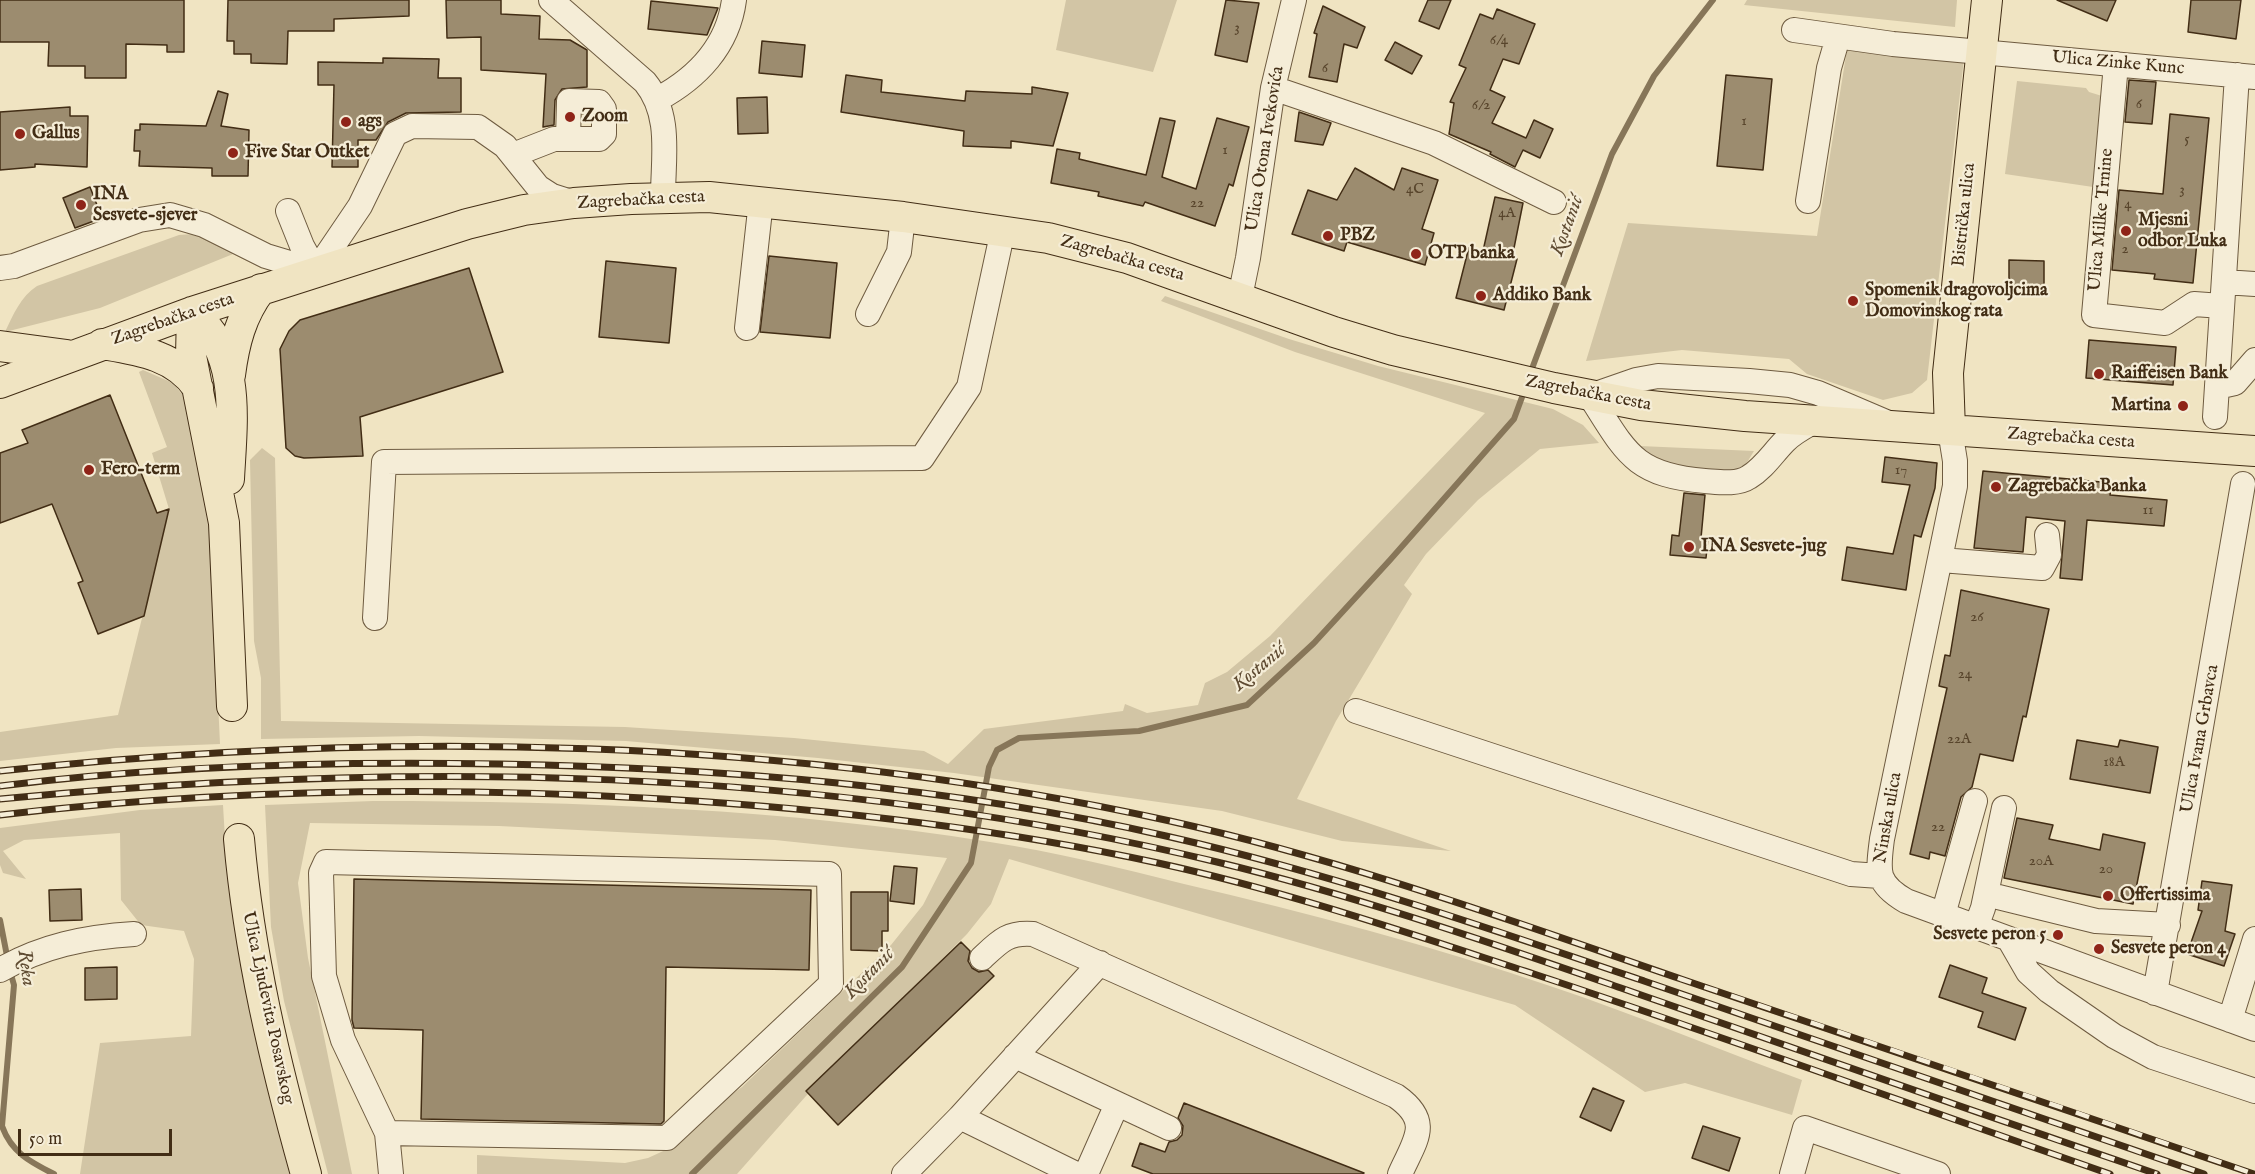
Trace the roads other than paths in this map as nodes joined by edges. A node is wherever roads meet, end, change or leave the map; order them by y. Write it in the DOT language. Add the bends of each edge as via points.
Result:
graph roads {
  1 [pos="551,0"];
  2 [pos="734,0"];
  3 [pos="1294,0"];
  4 [pos="1987,0"];
  5 [pos="1794,30"];
  6 [pos="1838,37"];
  7 [pos="1981,51"];
  8 [pos="2116,64"];
  9 [pos="2250,72"];
  10 [pos="1273,88"];
  11 [pos="658,99"];
  12 [pos="568,139"];
  13 [pos="513,155"];
  14 [pos="663,197"];
  15 [pos="761,201"];
  16 [pos="1808,201"];
  17 [pos="1554,202"];
  18 [pos="574,203"];
  19 [pos="288,211"];
  20 [pos="903,218"];
  21 [pos="1003,230"];
  22 [pos="0,268"];
  23 [pos="316,271"];
  24 [pos="2224,282"];
  25 [pos="2255,284"];
  26 [pos="261,289"];
  27 [pos="1240,297"];
  28 [pos="2222,306"];
  29 [pos="192,312"];
  30 [pos="868,314"];
  31 [pos="747,328"];
  32 [pos="102,344"];
  33 [pos="0,346"];
  34 [pos="73,355"];
  35 [pos="2255,360"];
  36 [pos="230,380"];
  37 [pos="0,383"];
  38 [pos="2217,387"];
  39 [pos="198,388"];
  40 [pos="1590,396"];
  41 [pos="2215,417"];
  42 [pos="1815,421"];
  43 [pos="1897,427"];
  44 [pos="1950,430"];
  45 [pos="2255,451"];
  46 [pos="2243,484"];
  47 [pos="224,523"];
  48 [pos="2047,535"];
  49 [pos="1941,560"];
  50 [pos="375,618"];
  51 [pos="232,706"];
  52 [pos="1356,711"];
  53 [pos="1975,801"];
  54 [pos="2004,808"];
  55 [pos="239,839"];
  56 [pos="1880,876"];
  57 [pos="1986,894"];
  58 [pos="1943,915"];
  59 [pos="2168,925"];
  60 [pos="1976,927"];
  61 [pos="134,933"];
  62 [pos="2009,939"];
  63 [pos="2255,939"];
  64 [pos="982,958"];
  65 [pos="1100,963"];
  66 [pos="7,966"];
  67 [pos="2155,993"];
  68 [pos="2230,1020"];
  69 [pos="2255,1029"];
  70 [pos="1015,1056"];
  71 [pos="2255,1091"];
  72 [pos="1117,1104"];
  73 [pos="960,1118"];
  74 [pos="1169,1128"];
  75 [pos="387,1133"];
  76 [pos="1048,1168"];
  77 [pos="306,1174"];
  78 [pos="390,1174"];
  79 [pos="904,1174"];
  80 [pos="1076,1174"];
  81 [pos="1086,1174"];
  82 [pos="1400,1174"];
  83 [pos="1792,1174"];
  84 [pos="1938,1174"];
  1 -- 11 [label="street" via="645,82"];
  2 -- 11 [label="street" via="728,29 712,56 687,80"];
  3 -- 10 [label="street, Ulica Otona Ivekovića"];
  4 -- 7 [label="main road, Bistrička ulica"];
  5 -- 6 [label="street, Ulica Zinke Kunc"];
  6 -- 7 [label="street, Ulica Zinke Kunc"];
  6 -- 16 [label="street" via="1829,68"];
  7 -- 8 [label="street, Ulica Zinke Kunc"];
  7 -- 44 [label="main road, Bistrička ulica" via="1948,373"];
  8 -- 9 [label="street, Ulica Zinke Kunc"];
  8 -- 28 [label="street, Ulica Milke Trnine" via="2094,315 2165,322 2194,304"];
  9 -- 24 [label="street"];
  10 -- 17 [label="street" via="1434,143"];
  10 -- 27 [label="street, Ulica Otona Ivekovića"];
  11 -- 14 [label="street" via="664,133"];
  12 -- 13 [label="street" via="554,139"];
  13 -- 18 [label="street" via="538,187"];
  13 -- 23 [label="street" via="478,127 402,129 395,134 360,207"];
  14 -- 15 [label="main road, Zagrebačka cesta"];
  14 -- 18 [label="main road, Zagrebačka cesta"];
  15 -- 20 [label="main road, Zagrebačka cesta"];
  15 -- 31 [label="street"];
  18 -- 23 [label="main road, Zagrebačka cesta" via="477,222"];
  19 -- 23 [label="street"];
  20 -- 21 [label="main road, Zagrebačka cesta"];
  20 -- 30 [label="street" via="898,252"];
  21 -- 27 [label="main road, Zagrebačka cesta" via="1126,258"];
  21 -- 50 [label="street" via="969,387 922,458 384,462"];
  22 -- 23 [label="street" via="139,220 170,215 204,225 266,256"];
  23 -- 26 [label="main road, Zagrebačka cesta"];
  24 -- 25 [label="street"];
  24 -- 28 [label="street"];
  26 -- 29 [label="main road, Zagrebačka cesta"];
  26 -- 36 [label="main road" via="242,322"];
  27 -- 40 [label="main road, Zagrebačka cesta" via="1393,350"];
  28 -- 38 [label="street"];
  29 -- 32 [label="main road, Zagrebačka cesta"];
  29 -- 36 [label="main road" via="215,337"];
  29 -- 39 [label="main road" via="190,346"];
  32 -- 34 [label="main road, Zagrebačka cesta"];
  32 -- 39 [label="main road" via="165,360 186,373"];
  33 -- 34 [label="main road"];
  34 -- 37 [label="main road, Zagrebačka cesta"];
  35 -- 38 [label="street" via="2235,383"];
  36 -- 47 [label="main road" via="230,453"];
  38 -- 41 [label="street"];
  39 -- 47 [label="main road"];
  40 -- 42 [label="main road, Zagrebačka cesta" via="1692,412"];
  40 -- 42 [label="street" via="1629,454 1659,474 1679,479 1746,479 1791,436"];
  40 -- 43 [label="street" via="1658,376 1790,385"];
  42 -- 43 [label="main road, Zagrebačka cesta"];
  43 -- 44 [label="main road, Zagrebačka cesta"];
  44 -- 45 [label="main road, Zagrebačka cesta"];
  44 -- 49 [label="street, Ninska ulica" via="1955,486"];
  46 -- 59 [label="street, Ulica Ivana Grbavca"];
  47 -- 51 [label="main road"];
  48 -- 49 [label="street" via="2049,555 2042,568"];
  49 -- 56 [label="street, Ninska ulica" via="1882,839"];
  52 -- 56 [label="street" via="1817,864 1851,874"];
  53 -- 58 [label="street"];
  54 -- 57 [label="street"];
  55 -- 77 [label="main road, Ulica Ljudevita Posavskog" via="261,996"];
  56 -- 58 [label="street, Ninska ulica" via="1892,893"];
  57 -- 59 [label="street" via="2096,921"];
  57 -- 60 [label="street"];
  58 -- 60 [label="street, Ninska ulica"];
  59 -- 67 [label="street, Ulica Ivana Grbavca"];
  60 -- 62 [label="street, Ninska ulica"];
  61 -- 66 [label="street" via="51,946"];
  62 -- 67 [label="street, Ninska ulica"];
  62 -- 71 [label="street" via="2028,972 2114,1036 2153,1057"];
  63 -- 68 [label="street"];
  64 -- 65 [label="street" via="1005,936 1017,932 1033,933"];
  65 -- 70 [label="street"];
  65 -- 82 [label="street" via="1404,1101 1417,1121 1417,1134"];
  67 -- 68 [label="street, Ninska ulica"];
  68 -- 69 [label="street, Ninska ulica"];
  70 -- 72 [label="street"];
  70 -- 73 [label="street"];
  72 -- 74 [label="street"];
  72 -- 81 [label="street"];
  73 -- 76 [label="street"];
  73 -- 79 [label="street"];
  75 -- 75 [label="street" via="343,1040 324,976 321,873 326,862 829,874 831,984 667,1138"];
  75 -- 78 [label="street"];
  76 -- 80 [label="street"];
  83 -- 84 [label="street" via="1805,1128"];
}
